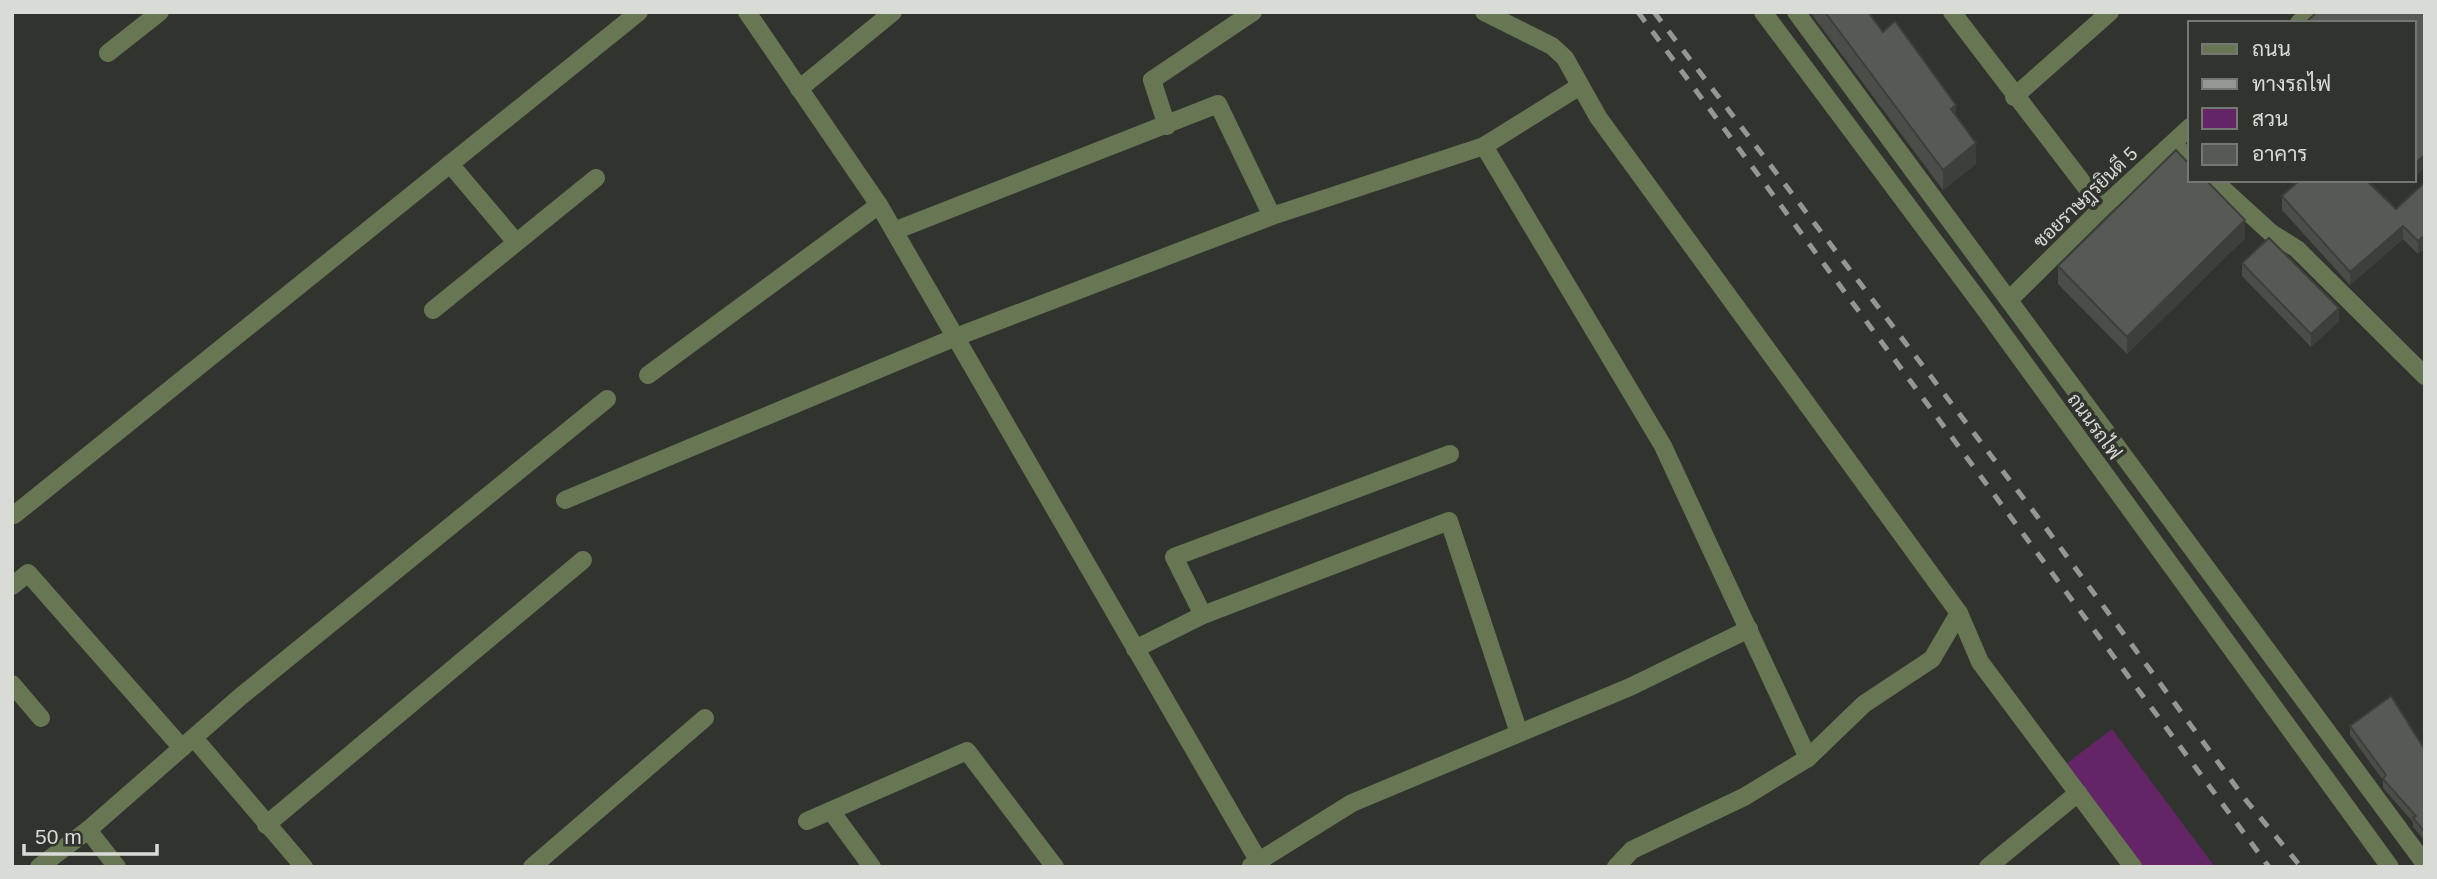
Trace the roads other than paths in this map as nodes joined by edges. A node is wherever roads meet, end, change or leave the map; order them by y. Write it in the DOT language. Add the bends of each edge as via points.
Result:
graph roads {
  1 [pos="160,12"];
  2 [pos="639,12"];
  3 [pos="747,12"];
  4 [pos="893,12"];
  5 [pos="1253,12"];
  6 [pos="1484,12"];
  7 [pos="1763,12"];
  8 [pos="1796,12"];
  9 [pos="1952,12"];
  10 [pos="2110,12"];
  11 [pos="108,53"];
  12 [pos="1580,86"];
  13 [pos="799,89"];
  14 [pos="2014,97"];
  15 [pos="1167,125"];
  16 [pos="2188,129"];
  17 [pos="1892,141"];
  18 [pos="2173,144"];
  19 [pos="1484,146"];
  20 [pos="1869,158"];
  21 [pos="2188,158"];
  22 [pos="450,164"];
  23 [pos="596,178"];
  24 [pos="2215,182"];
  25 [pos="879,205"];
  26 [pos="2102,208"];
  27 [pos="1272,216"];
  28 [pos="894,231"];
  29 [pos="515,241"];
  30 [pos="2010,299"];
  31 [pos="433,310"];
  32 [pos="956,337"];
  33 [pos="648,375"];
  34 [pos="2425,376"];
  35 [pos="607,399"];
  36 [pos="1450,454"];
  37 [pos="565,500"];
  38 [pos="14,515"];
  39 [pos="583,560"];
  40 [pos="12,586"];
  41 [pos="1959,612"];
  42 [pos="1203,615"];
  43 [pos="1749,629"];
  44 [pos="1135,649"];
  45 [pos="12,684"];
  46 [pos="41,718"];
  47 [pos="705,718"];
  48 [pos="1519,733"];
  49 [pos="188,743"];
  50 [pos="1808,758"];
  51 [pos="2078,793"];
  52 [pos="831,811"];
  53 [pos="807,821"];
  54 [pos="266,825"];
  55 [pos="88,830"];
  56 [pos="2425,864"];
  57 [pos="1257,865"];
  58 [pos="39,867"];
  59 [pos="117,867"];
  60 [pos="304,867"];
  61 [pos="532,867"];
  62 [pos="872,867"];
  63 [pos="1055,867"];
  64 [pos="1616,867"];
  65 [pos="1988,867"];
  66 [pos="2133,867"];
  67 [pos="2390,867"];
  1 -- 11 [label="street"];
  2 -- 22 [label="street"];
  3 -- 13 [label="street"];
  4 -- 13 [label="street"];
  5 -- 15 [label="street" via="1152,80"];
  6 -- 12 [label="street" via="1552,46 1565,58"];
  7 -- 20 [label="street, ถนนรถไฟ"];
  8 -- 17 [label="street, ถนนรถไฟ"];
  9 -- 14 [label="street"];
  10 -- 14 [label="street"];
  12 -- 19 [label="street"];
  12 -- 41 [label="street" via="1598,117"];
  13 -- 25 [label="street"];
  14 -- 26 [label="street"];
  15 -- 27 [label="street" via="1218,104"];
  15 -- 28 [label="street"];
  16 -- 18 [label="street, ซอยราษฎรยินดี 5"];
  17 -- 20 [label="street"];
  17 -- 30 [label="street, ถนนรถไฟ"];
  18 -- 21 [label="street"];
  18 -- 26 [label="street, ซอยราษฎรยินดี 5"];
  19 -- 27 [label="street"];
  19 -- 43 [label="street" via="1663,446"];
  20 -- 67 [label="street, ถนนรถไฟ" via="1982,305"];
  22 -- 29 [label="street"];
  22 -- 38 [label="street"];
  23 -- 29 [label="street"];
  24 -- 34 [label="street" via="2270,232 2297,249"];
  25 -- 28 [label="street"];
  25 -- 33 [label="street"];
  26 -- 30 [label="street, ซอยราษฎรยินดี 5"];
  27 -- 32 [label="street"];
  28 -- 32 [label="street"];
  29 -- 31 [label="street"];
  30 -- 56 [label="street, ถนนรถไฟ"];
  32 -- 37 [label="street"];
  32 -- 44 [label="street"];
  35 -- 49 [label="street"];
  36 -- 42 [label="street" via="1174,557"];
  39 -- 54 [label="street"];
  40 -- 49 [label="street" via="29,573"];
  41 -- 50 [label="street" via="1932,659 1864,704"];
  41 -- 51 [label="street" via="1980,662"];
  42 -- 44 [label="street"];
  42 -- 48 [label="street" via="1449,521"];
  43 -- 48 [label="street"];
  43 -- 50 [label="street"];
  44 -- 57 [label="street"];
  45 -- 46 [label="street"];
  47 -- 61 [label="street"];
  48 -- 57 [label="street" via="1352,803"];
  49 -- 54 [label="street"];
  49 -- 55 [label="street"];
  50 -- 64 [label="street" via="1744,797 1632,850"];
  51 -- 65 [label="street"];
  51 -- 66 [label="street"];
  52 -- 53 [label="street"];
  52 -- 62 [label="street"];
  52 -- 63 [label="street" via="967,751"];
  54 -- 60 [label="street"];
  55 -- 58 [label="street"];
  55 -- 59 [label="street"];
}
